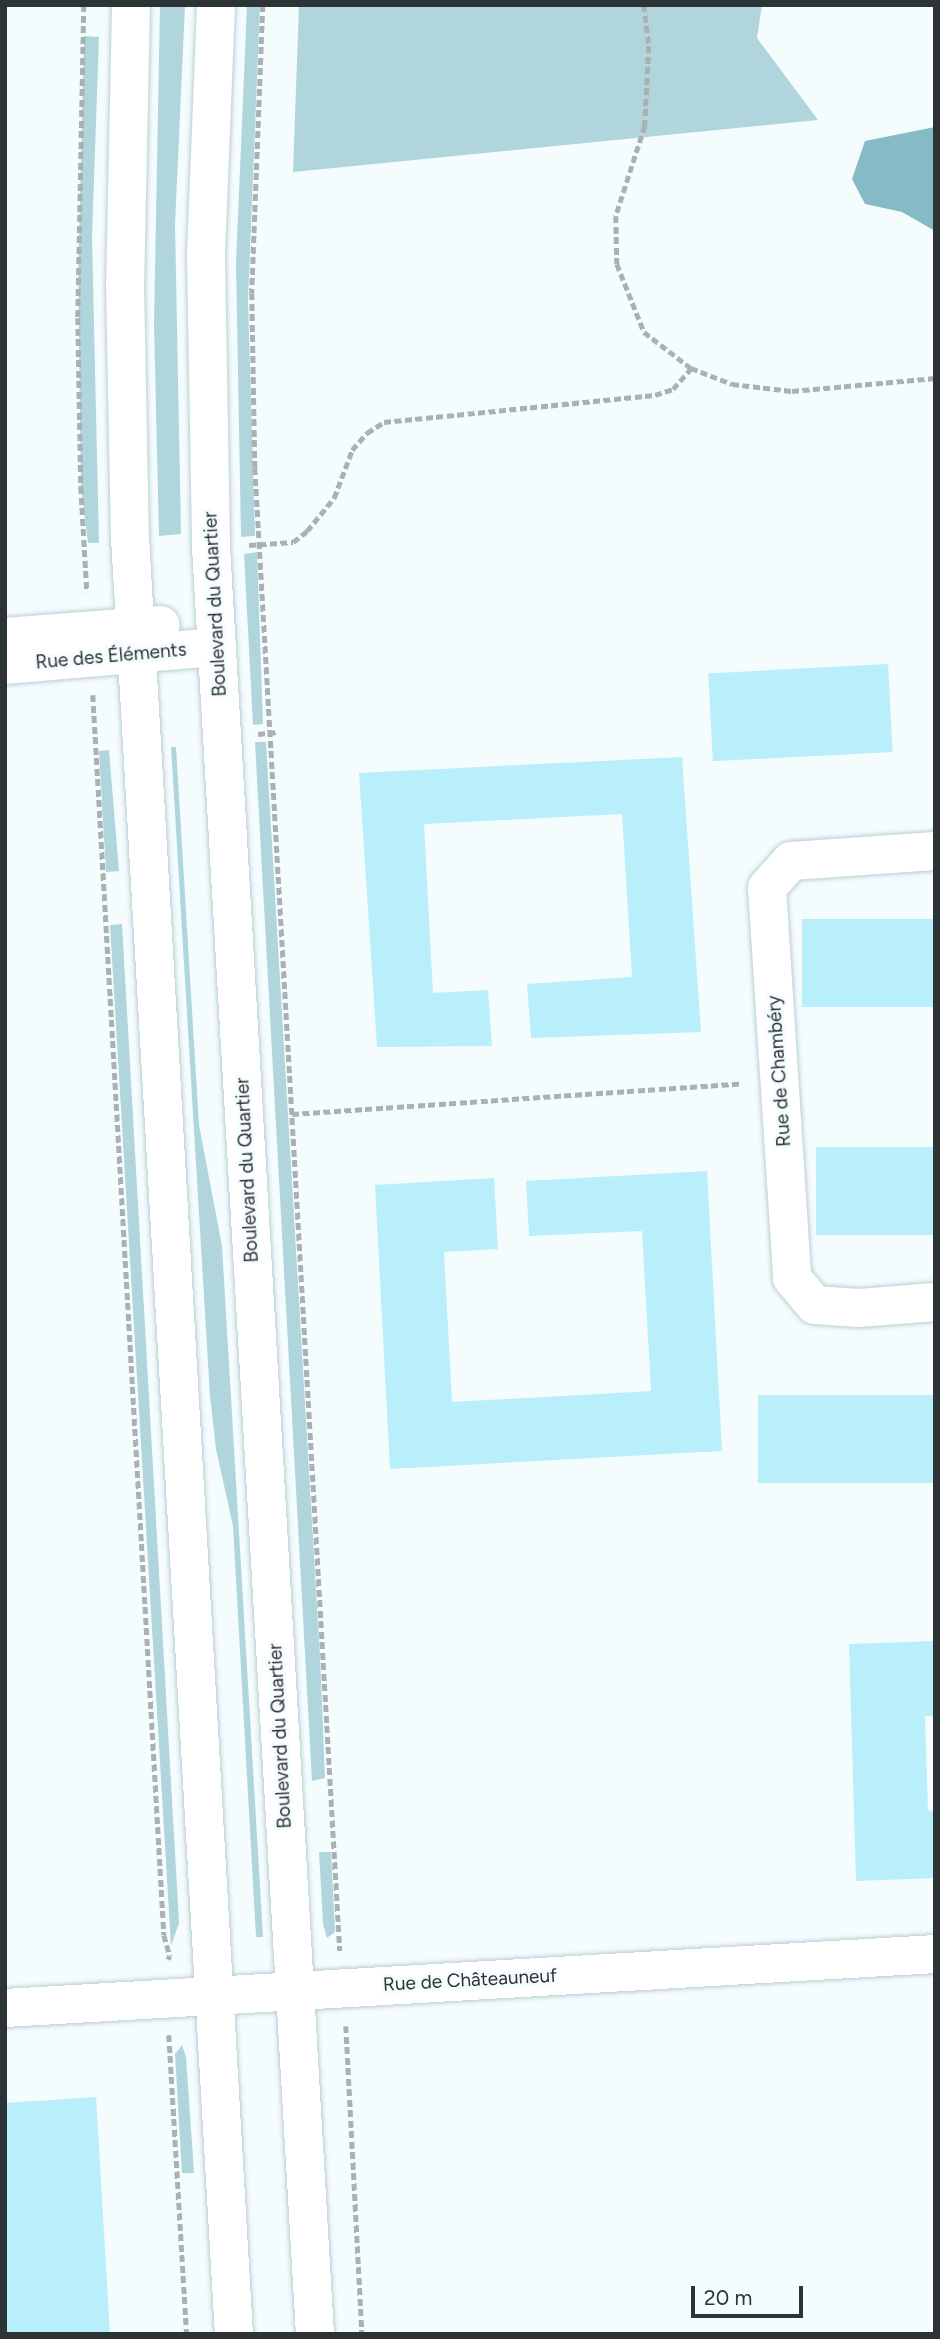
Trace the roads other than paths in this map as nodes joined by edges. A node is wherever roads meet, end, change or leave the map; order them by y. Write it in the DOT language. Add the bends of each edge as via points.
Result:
graph roads {
  1 [pos="131,5"];
  2 [pos="216,5"];
  3 [pos="216,634"];
  4 [pos="5,637"];
  5 [pos="137,640"];
  6 [pos="5,665"];
  7 [pos="935,851"];
  8 [pos="935,1302"];
  9 [pos="935,1954"];
  10 [pos="294,1991"];
  11 [pos="214,1994"];
  12 [pos="5,2008"];
  13 [pos="234,2334"];
  14 [pos="315,2334"];
  1 -- 5 [label="main road" via="125,350"];
  2 -- 3 [label="main road, Boulevard du Quartier" via="206,321"];
  3 -- 5 [label="main road, Rue des Éléments"];
  3 -- 10 [label="main road, Boulevard du Quartier"];
  4 -- 5 [label="main road, Rue des Éléments"];
  5 -- 6 [label="main road, Rue des Éléments"];
  5 -- 11 [label="main road"];
  7 -- 8 [label="main road, Rue de Chambéry" via="791,861 767,888 792,1278 815,1304 859,1308"];
  9 -- 10 [label="main road, Rue de Châteauneuf"];
  10 -- 11 [label="main road, Rue de Châteauneuf"];
  10 -- 14 [label="main road, Boulevard du Quartier"];
  11 -- 12 [label="main road, Rue de Châteauneuf"];
  11 -- 13 [label="main road"];
}
